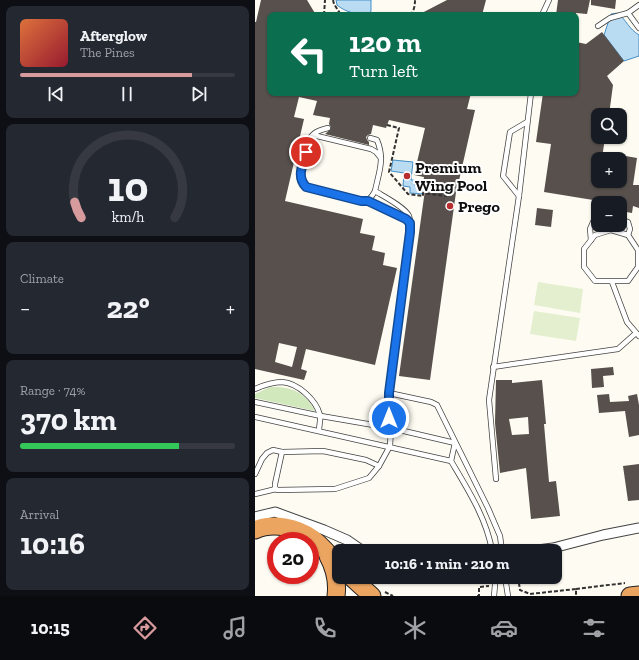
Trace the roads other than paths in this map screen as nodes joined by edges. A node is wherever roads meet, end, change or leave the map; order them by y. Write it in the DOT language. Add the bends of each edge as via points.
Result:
graph roads {
  1 [pos="549,0"];
  2 [pos="639,5"];
  3 [pos="543,12"];
  4 [pos="628,13"];
  5 [pos="598,26"];
  6 [pos="639,28"];
  7 [pos="531,96"];
  8 [pos="527,122"];
  9 [pos="328,128"];
  10 [pos="370,138"];
  11 [pos="309,140"];
  12 [pos="382,160"];
  13 [pos="375,191"];
  14 [pos="519,196"];
  15 [pos="368,201"];
  16 [pos="627,222"];
  17 [pos="410,223"];
  18 [pos="591,227"];
  19 [pos="628,235"];
  20 [pos="591,240"];
  21 [pos="612,282"];
  22 [pos="638,335"];
  23 [pos="493,367"];
  24 [pos="255,389"];
  25 [pos="389,393"];
  26 [pos="255,402"];
  27 [pos="255,416"];
  28 [pos="321,416"];
  29 [pos="391,428"];
  30 [pos="319,430"];
  31 [pos="455,443"];
  32 [pos="390,446"];
  33 [pos="282,452"];
  34 [pos="451,461"];
  35 [pos="379,466"];
  36 [pos="255,474"];
  37 [pos="496,479"];
  38 [pos="276,489"];
  39 [pos="255,494"];
  40 [pos="255,517"];
  41 [pos="639,528"];
  42 [pos="255,530"];
  43 [pos="353,544"];
  44 [pos="490,544"];
  45 [pos="501,544"];
  46 [pos="562,546"];
  47 [pos="326,552"];
  48 [pos="332,558"];
  49 [pos="359,584"];
  50 [pos="495,584"];
  51 [pos="506,584"];
  52 [pos="336,596"];
  53 [pos="372,596"];
  54 [pos="494,596"];
  55 [pos="508,596"];
  1 -- 3 [label="lane"];
  2 -- 4 [label="lane"];
  4 -- 5 [label="lane" via="610,18"];
  4 -- 6 [label="lane"];
  7 -- 8 [label="lane"];
  8 -- 14 [label="lane"];
  8 -- 14 [label="lane" via="510,132 503,176"];
  9 -- 11 [label="lane" via="320,129 311,135"];
  10 -- 12 [label="lane" via="377,140"];
  11 -- 12 [label="lane" via="317,136 371,148"];
  11 -- 15 [label="lane" via="301,182 306,187"];
  12 -- 13 [label="lane"];
  13 -- 15 [label="lane"];
  13 -- 17 [label="lane" via="405,211"];
  14 -- 23 [label="lane"];
  15 -- 17 [label="lane"];
  16 -- 19 [label="lane" via="630,229"];
  17 -- 25 [label="lane"];
  18 -- 20 [label="lane"];
  19 -- 20 [label="lane" via="611,230 595,235"];
  19 -- 21 [label="lane" via="638,250 638,267 628,281"];
  20 -- 21 [label="lane" via="584,249 584,267 595,281"];
  21 -- 22 [label="lane" via="627,322"];
  22 -- 23 [label="lane" via="618,349"];
  23 -- 37 [label="lane" via="489,400"];
  24 -- 28 [label="lane" via="283,382 298,388 313,400"];
  25 -- 29 [label="lane"];
  25 -- 31 [label="lane" via="437,404"];
  26 -- 28 [label="lane"];
  27 -- 30 [label="lane"];
  28 -- 29 [label="lane"];
  28 -- 30 [label="lane"];
  29 -- 31 [label="lane"];
  29 -- 32 [label="lane"];
  30 -- 32 [label="lane"];
  31 -- 34 [label="lane"];
  31 -- 45 [label="lane" via="488,508"];
  32 -- 34 [label="lane"];
  32 -- 35 [label="lane"];
  33 -- 35 [label="lane" via="323,451 366,460"];
  33 -- 36 [label="lane" via="273,450 267,453"];
  33 -- 38 [label="lane"];
  34 -- 44 [label="lane" via="479,512"];
  35 -- 38 [label="lane" via="369,478 335,489"];
  38 -- 39 [label="lane"];
  40 -- 43 [label="street" via="275,512"];
  41 -- 46 [label="street"];
  42 -- 47 [label="highway" via="278,526 297,529 313,538"];
  47 -- 48 [label="highway"];
  47 -- 52 [label="highway" via="334,568"];
  49 -- 53 [label="highway"];
  50 -- 54 [label="lane"];
  51 -- 55 [label="lane"];
}
